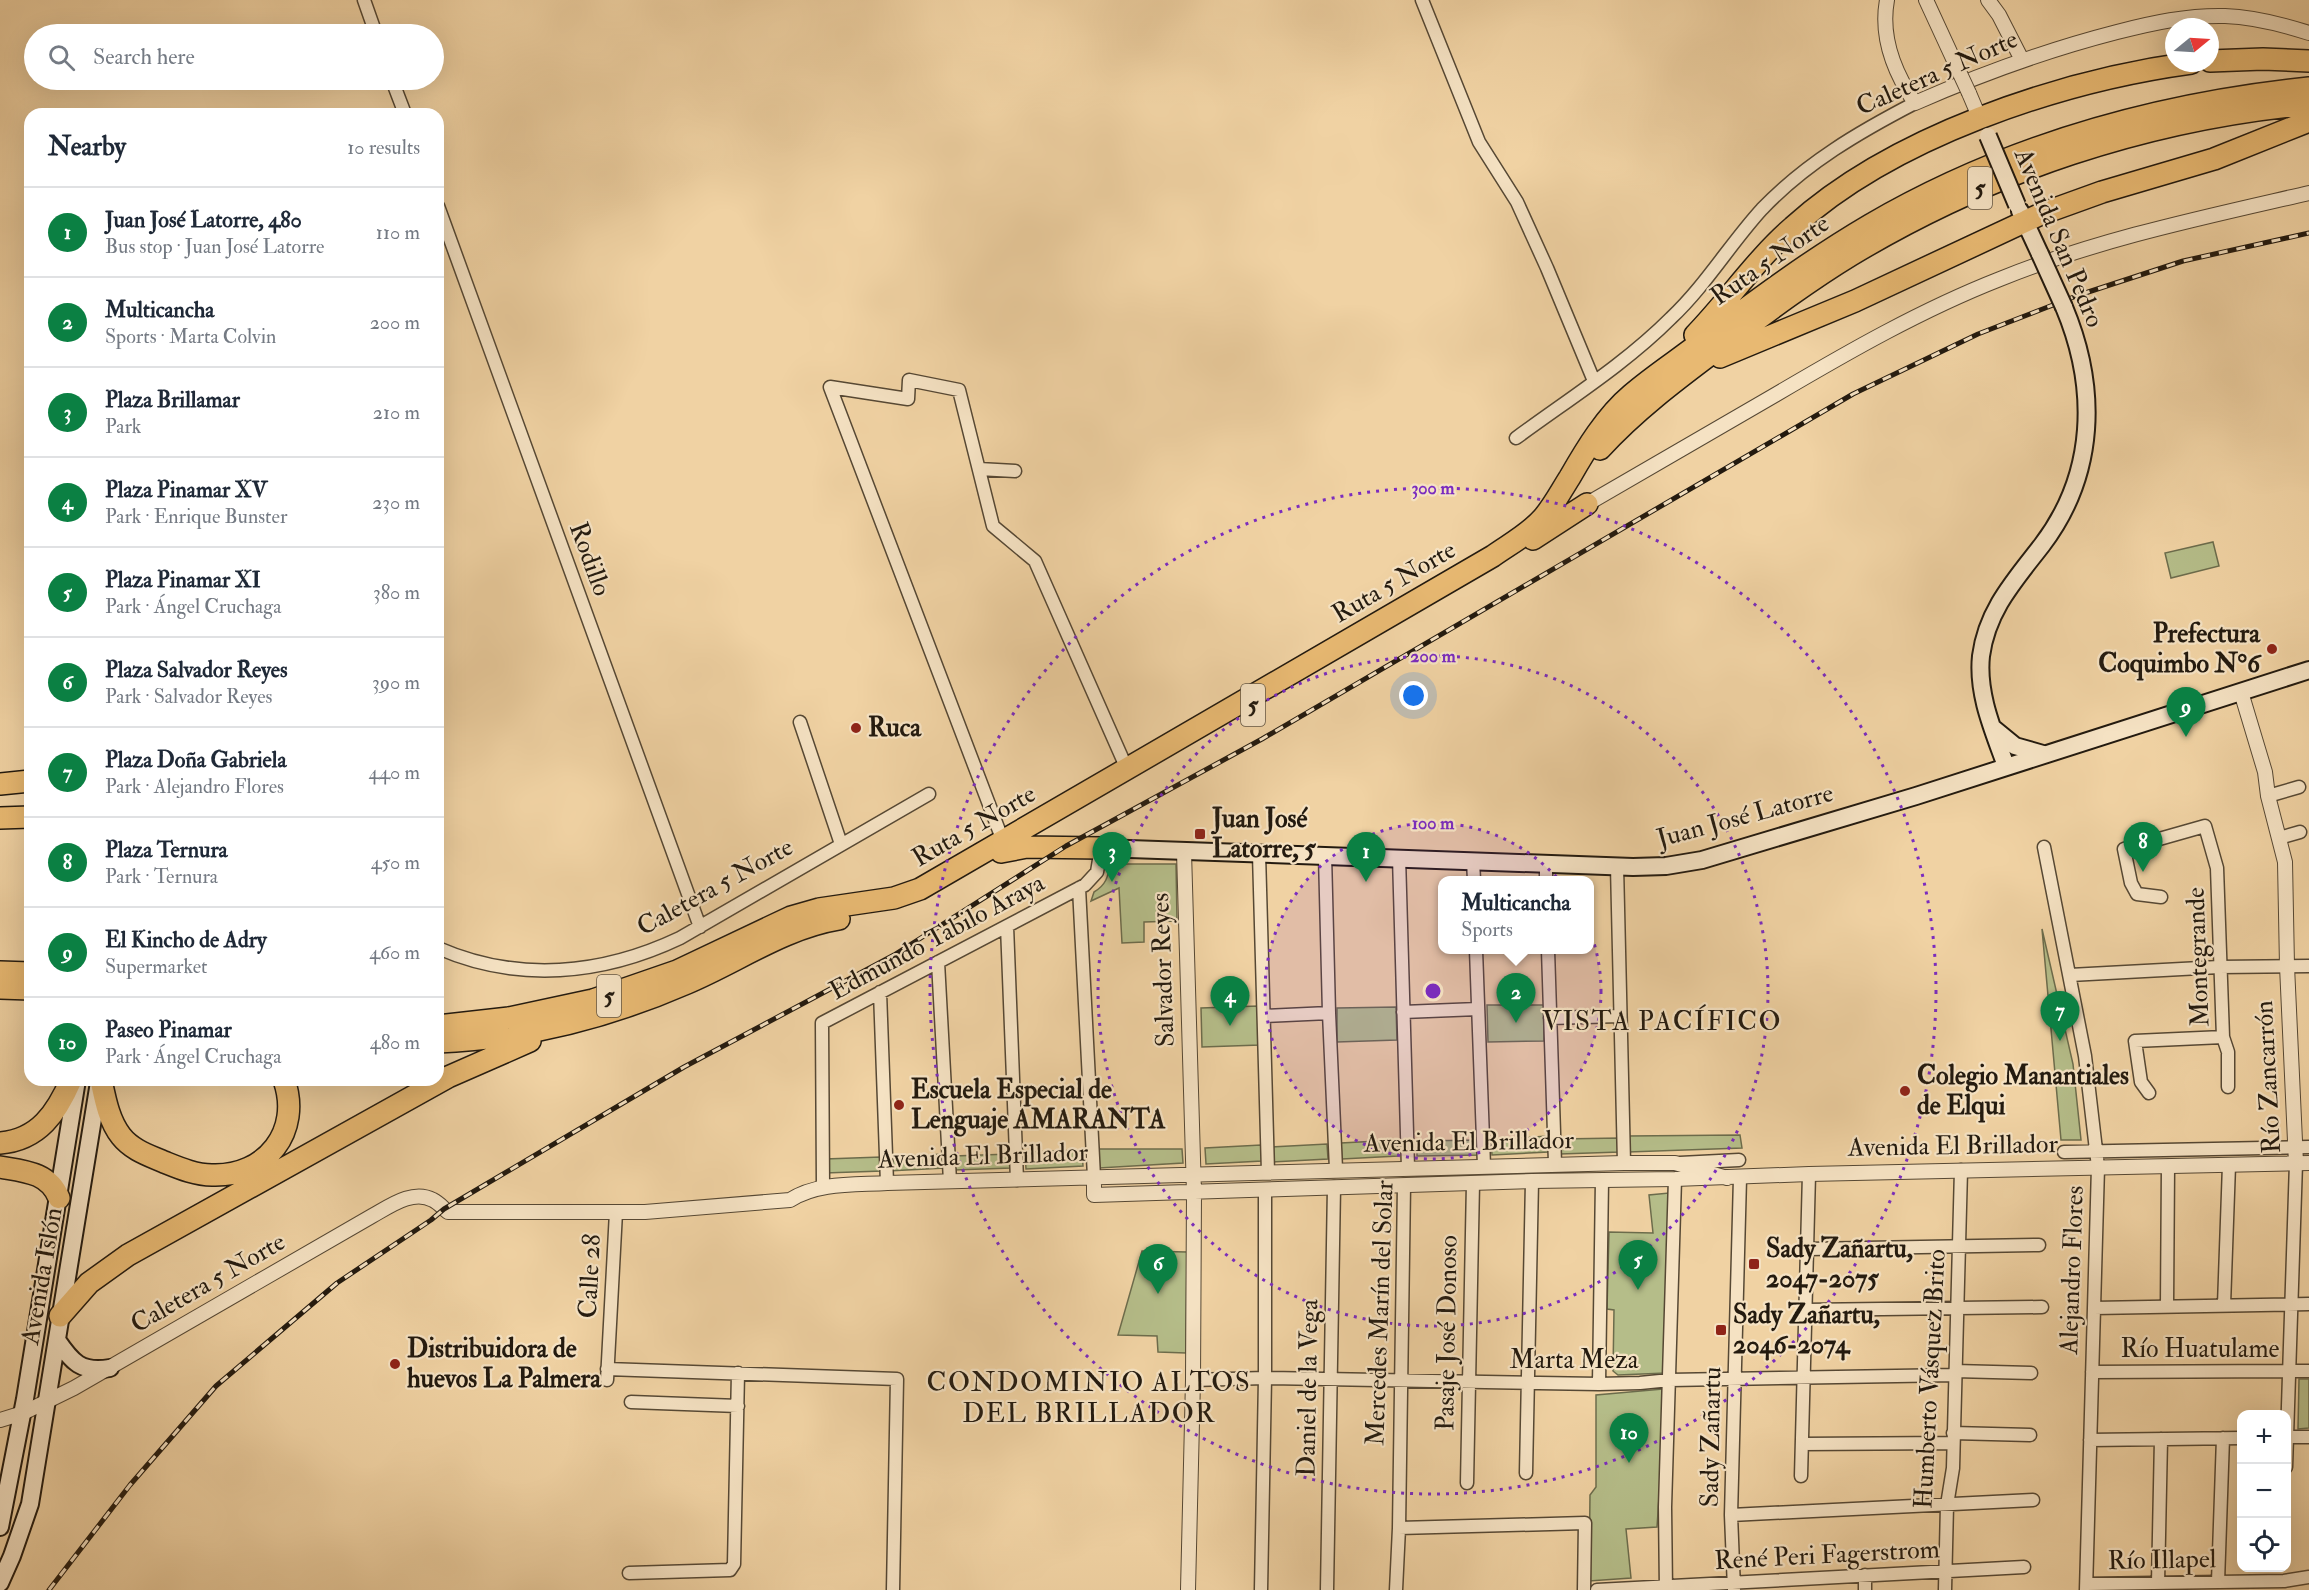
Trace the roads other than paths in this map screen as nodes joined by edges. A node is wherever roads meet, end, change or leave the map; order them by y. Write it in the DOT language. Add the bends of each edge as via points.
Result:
graph roads {
  1 [pos="364,0"];
  2 [pos="1422,0"];
  3 [pos="1887,0"];
  4 [pos="1926,0"];
  5 [pos="1988,0"];
  6 [pos="372,24"];
  7 [pos="2309,33"];
  8 [pos="2022,60"];
  9 [pos="2219,61"];
  10 [pos="2309,61"];
  11 [pos="2165,68"];
  12 [pos="2309,88"];
  13 [pos="397,90"];
  14 [pos="1915,103"];
  15 [pos="2309,104"];
  16 [pos="403,108"];
  17 [pos="2309,121"];
  18 [pos="1984,128"];
  19 [pos="2309,193"];
  20 [pos="2021,213"];
  21 [pos="444,223"];
  22 [pos="1692,369"];
  23 [pos="1658,376"];
  24 [pos="1594,381"];
  25 [pos="1516,438"];
  26 [pos="979,469"];
  27 [pos="1016,471"];
  28 [pos="1587,504"];
  29 [pos="1527,543"];
  30 [pos="2309,670"];
  31 [pos="2241,692"];
  32 [pos="800,722"];
  33 [pos="1992,728"];
  34 [pos="2043,754"];
  35 [pos="2006,766"];
  36 [pos="1127,769"];
  37 [pos="1970,778"];
  38 [pos="24,781"];
  39 [pos="0,784"];
  40 [pos="2299,788"];
  41 [pos="929,794"];
  42 [pos="2268,796"];
  43 [pos="24,817"];
  44 [pos="0,818"];
  45 [pos="1053,821"];
  46 [pos="2300,831"];
  47 [pos="2279,838"];
  48 [pos="841,844"];
  49 [pos="1066,846"];
  50 [pos="1002,847"];
  51 [pos="2044,847"];
  52 [pos="1101,848"];
  53 [pos="1184,852"];
  54 [pos="1259,854"];
  55 [pos="1325,855"];
  56 [pos="1399,857"];
  57 [pos="1473,861"];
  58 [pos="1617,866"];
  59 [pos="1546,872"];
  60 [pos="1474,876"];
  61 [pos="1079,888"];
  62 [pos="2161,897"];
  63 [pos="1007,926"];
  64 [pos="700,927"];
  65 [pos="444,950"];
  66 [pos="1476,954"];
  67 [pos="1548,954"];
  68 [pos="938,962"];
  69 [pos="0,963"];
  70 [pos="2287,966"];
  71 [pos="2309,966"];
  72 [pos="2219,967"];
  73 [pos="0,972"];
  74 [pos="2070,975"];
  75 [pos="17,984"];
  76 [pos="880,993"];
  77 [pos="1478,1009"];
  78 [pos="1403,1012"];
  79 [pos="1329,1013"];
  80 [pos="604,1014"];
  81 [pos="1264,1016"];
  82 [pos="1620,1016"];
  83 [pos="1550,1018"];
  84 [pos="444,1025"];
  85 [pos="2223,1036"];
  86 [pos="444,1041"];
  87 [pos="444,1080"];
  88 [pos="68,1086"];
  89 [pos="76,1086"];
  90 [pos="99,1086"];
  91 [pos="102,1086"];
  92 [pos="286,1086"];
  93 [pos="434,1086"];
  94 [pos="2228,1087"];
  95 [pos="2149,1093"];
  96 [pos="0,1143"];
  97 [pos="2302,1147"];
  98 [pos="2064,1152"];
  99 [pos="2096,1152"];
  100 [pos="1739,1160"];
  101 [pos="1555,1163"];
  102 [pos="1624,1163"];
  103 [pos="1675,1163"];
  104 [pos="2303,1163"];
  105 [pos="2229,1165"];
  106 [pos="1484,1166"];
  107 [pos="2168,1166"];
  108 [pos="0,1167"];
  109 [pos="2098,1167"];
  110 [pos="1408,1168"];
  111 [pos="1336,1169"];
  112 [pos="1962,1170"];
  113 [pos="1268,1172"];
  114 [pos="1809,1174"];
  115 [pos="1193,1175"];
  116 [pos="1094,1177"];
  117 [pos="1733,1178"];
  118 [pos="1675,1179"];
  119 [pos="1017,1180"];
  120 [pos="1602,1180"];
  121 [pos="950,1181"];
  122 [pos="1532,1181"];
  123 [pos="887,1183"];
  124 [pos="1473,1183"];
  125 [pos="1404,1185"];
  126 [pos="823,1187"];
  127 [pos="1334,1187"];
  128 [pos="1265,1190"];
  129 [pos="1194,1193"];
  130 [pos="417,1196"];
  131 [pos="59,1198"];
  132 [pos="616,1212"];
  133 [pos="2039,1245"];
  134 [pos="1959,1247"];
  135 [pos="1808,1249"];
  136 [pos="2292,1304"];
  137 [pos="2309,1304"];
  138 [pos="2224,1305"];
  139 [pos="2167,1306"];
  140 [pos="2042,1307"];
  141 [pos="1957,1308"];
  142 [pos="2094,1308"];
  143 [pos="1806,1310"];
  144 [pos="60,1317"];
  145 [pos="57,1340"];
  146 [pos="110,1368"];
  147 [pos="2289,1371"];
  148 [pos="2309,1371"];
  149 [pos="2092,1372"];
  150 [pos="738,1373"];
  151 [pos="1955,1373"];
  152 [pos="2031,1373"];
  153 [pos="1804,1377"];
  154 [pos="1265,1378"];
  155 [pos="1735,1378"];
  156 [pos="1331,1379"];
  157 [pos="1193,1380"];
  158 [pos="1670,1380"];
  159 [pos="1401,1382"];
  160 [pos="1530,1382"];
  161 [pos="1469,1383"];
  162 [pos="1599,1384"];
  163 [pos="48,1402"];
  164 [pos="631,1402"];
  165 [pos="738,1406"];
  166 [pos="2288,1410"];
  167 [pos="23,1413"];
  168 [pos="0,1420"];
  169 [pos="2030,1435"];
  170 [pos="2291,1437"];
  171 [pos="2309,1437"];
  172 [pos="1953,1438"];
  173 [pos="2223,1438"];
  174 [pos="2237,1438"];
  175 [pos="2161,1439"];
  176 [pos="2090,1440"];
  177 [pos="1802,1444"];
  178 [pos="1526,1473"];
  179 [pos="1801,1476"];
  180 [pos="34,1480"];
  181 [pos="1467,1483"];
  182 [pos="4,1495"];
  183 [pos="2032,1500"];
  184 [pos="1947,1505"];
  185 [pos="1731,1515"];
  186 [pos="0,1527"];
  187 [pos="1399,1528"];
  188 [pos="2024,1567"];
  189 [pos="1945,1571"];
  190 [pos="2284,1572"];
  191 [pos="629,1573"];
  192 [pos="1864,1575"];
  193 [pos="2309,1577"];
  194 [pos="2284,1581"];
  195 [pos="2218,1582"];
  196 [pos="0,1583"];
  197 [pos="2158,1583"];
  198 [pos="1802,1584"];
  199 [pos="1733,1586"];
  200 [pos="2086,1587"];
  201 [pos="1666,1588"];
  202 [pos="893,1590"];
  203 [pos="1188,1590"];
  204 [pos="1261,1590"];
  205 [pos="1327,1590"];
  206 [pos="1396,1590"];
  207 [pos="1584,1590"];
  208 [pos="1597,1590"];
  209 [pos="1865,1590"];
  210 [pos="1945,1590"];
  1 -- 6 [label="street"];
  2 -- 24 [label="street" via="1479,142 1517,202"];
  3 -- 14 [label="street" via="1886,41"];
  4 -- 18 [label="street, Avenida San Pedro, bridge"];
  5 -- 8 [label="street"];
  7 -- 8 [label="street, Caletera 5 Norte" via="2256,19 2195,17 2134,28"];
  8 -- 14 [label="street, Caletera 5 Norte"];
  9 -- 10 [label="highway"];
  11 -- 18 [label="highway" via="2098,81 2032,100"];
  12 -- 23 [label="highway, Ruta 5 Norte / 5" via="2223,99 2145,115 1993,165 1896,210 1836,246 1775,286"];
  13 -- 16 [label="street"];
  14 -- 24 [label="street, Caletera 5 Norte" via="1837,146 1794,179 1754,219 1673,316"];
  15 -- 22 [label="highway, Ruta 5 Norte / 5" via="2147,131 2004,178 1922,216 1850,256"];
  17 -- 20 [label="highway" via="2214,159"];
  18 -- 20 [label="main road, Avenida San Pedro, bridge"];
  18 -- 23 [label="highway" via="1928,140 1854,179 1809,213 1760,260"];
  19 -- 28 [label="street" via="2118,239 1971,290 1849,351"];
  20 -- 22 [label="highway" via="1855,301"];
  20 -- 33 [label="main road, Avenida San Pedro, bridge" via="2074,332 2083,371 2084,450 2076,487 2066,508 2006,591 1987,629 1980,671 1983,700"];
  21 -- 64 [label="street, Rodillo"];
  22 -- 29 [label="highway, Ruta 5 Norte / 5" via="1602,446 1554,515"];
  23 -- 36 [label="highway, Ruta 5 Norte / 5" via="1620,406 1542,519 1523,536"];
  24 -- 25 [label="street, Caletera 5 Norte"];
  26 -- 27 [label="street"];
  26 -- 36 [label="street" via="993,526 1035,561"];
  26 -- 50 [label="street" via="959,390 909,380 908,399 830,387"];
  28 -- 29 [label="highway"];
  29 -- 45 [label="highway, Ruta 5 Norte / 5"];
  30 -- 31 [label="main road, Juan José Latorre"];
  31 -- 34 [label="main road, Juan José Latorre"];
  31 -- 42 [label="street, Río Zancarrón" via="2265,772"];
  32 -- 48 [label="street"];
  33 -- 34 [label="main road" via="2015,746"];
  33 -- 35 [label="main road, Avenida San Pedro"];
  33 -- 37 [label="main road" via="1989,755"];
  34 -- 35 [label="main road, Juan José Latorre"];
  35 -- 37 [label="main road, Juan José Latorre"];
  36 -- 50 [label="highway, Ruta 5 Norte / 5"];
  37 -- 58 [label="main road, Juan José Latorre" via="1702,860 1666,866"];
  38 -- 39 [label="highway"];
  40 -- 42 [label="street"];
  41 -- 48 [label="street, Caletera 5 Norte"];
  42 -- 47 [label="street, Río Zancarrón"];
  43 -- 44 [label="highway"];
  45 -- 49 [label="highway" via="1057,837"];
  45 -- 50 [label="highway, Ruta 5 Norte / 5"];
  46 -- 47 [label="street"];
  47 -- 70 [label="street, Río Zancarrón" via="2286,873"];
  48 -- 64 [label="street, Caletera 5 Norte"];
  49 -- 50 [label="highway"];
  49 -- 52 [label="highway"];
  50 -- 80 [label="highway, Ruta 5 Norte / 5" via="903,905 798,930 688,983"];
  50 -- 84 [label="highway, Ruta 5 Norte / 5" via="906,895 791,917 704,959 621,992 536,1014"];
  51 -- 74 [label="street, Alejandro Flores"];
  52 -- 53 [label="main road, Juan José Latorre"];
  52 -- 61 [label="street, Edmundo Tabilo Araya" via="1097,872"];
  53 -- 54 [label="main road, Juan José Latorre"];
  53 -- 115 [label="street, Salvador Reyes"];
  54 -- 55 [label="main road, Juan José Latorre"];
  54 -- 81 [label="street"];
  55 -- 56 [label="main road, Juan José Latorre"];
  55 -- 79 [label="street"];
  56 -- 57 [label="main road, Juan José Latorre"];
  56 -- 78 [label="street, Mercedes Marín del Solar"];
  57 -- 59 [label="main road, Juan José Latorre"];
  57 -- 60 [label="street"];
  58 -- 59 [label="main road, Juan José Latorre"];
  58 -- 82 [label="street"];
  61 -- 63 [label="street, Edmundo Tabilo Araya"];
  61 -- 116 [label="street"];
  62 -- 72 [label="street, Montegrande" via="2137,894 2124,849 2205,826 2217,868"];
  63 -- 68 [label="street, Edmundo Tabilo Araya"];
  63 -- 119 [label="street"];
  64 -- 65 [label="street, Caletera 5 Norte" via="639,956 574,970 510,969"];
  66 -- 77 [label="street"];
  67 -- 83 [label="street"];
  68 -- 76 [label="street, Edmundo Tabilo Araya"];
  68 -- 121 [label="street"];
  69 -- 75 [label="highway"];
  70 -- 71 [label="street"];
  70 -- 72 [label="street"];
  70 -- 97 [label="street, Río Zancarrón"];
  72 -- 74 [label="street"];
  72 -- 85 [label="street, Montegrande"];
  73 -- 75 [label="highway"];
  74 -- 99 [label="street, Alejandro Flores"];
  76 -- 123 [label="street"];
  76 -- 126 [label="street, Edmundo Tabilo Araya" via="822,1023"];
  77 -- 78 [label="street"];
  77 -- 106 [label="street"];
  78 -- 110 [label="street, Mercedes Marín del Solar"];
  79 -- 81 [label="street"];
  79 -- 111 [label="street"];
  80 -- 86 [label="highway, Ruta 5 Norte / 5" via="512,1035"];
  80 -- 87 [label="highway" via="480,1061"];
  81 -- 113 [label="street"];
  82 -- 83 [label="street"];
  82 -- 102 [label="street"];
  83 -- 101 [label="street"];
  85 -- 94 [label="street, Montegrande" via="2228,1052"];
  85 -- 95 [label="street" via="2135,1041 2141,1082"];
  88 -- 96 [label="highway" via="43,1126 24,1138"];
  89 -- 131 [label="main road, Avenida Islón"];
  90 -- 144 [label="main road, Avenida Islón"];
  91 -- 92 [label="highway" via="114,1124 128,1144 177,1167 224,1175 256,1166 272,1153 288,1117"];
  93 -- 144 [label="highway" via="113,1264 81,1290"];
  97 -- 99 [label="street, Avenida El Brillador"];
  97 -- 104 [label="street, Río Zancarrón"];
  98 -- 99 [label="street, Avenida El Brillador"];
  99 -- 109 [label="street, Alejandro Flores"];
  100 -- 103 [label="street, Avenida El Brillador"];
  101 -- 102 [label="street, Avenida El Brillador"];
  101 -- 106 [label="street, Avenida El Brillador"];
  102 -- 103 [label="street, Avenida El Brillador"];
  103 -- 117 [label="street"];
  104 -- 105 [label="street, Avenida El Brillador"];
  104 -- 136 [label="street, Río Zancarrón"];
  105 -- 107 [label="street, Avenida El Brillador"];
  105 -- 138 [label="street"];
  106 -- 110 [label="street, Avenida El Brillador"];
  107 -- 109 [label="street, Avenida El Brillador"];
  107 -- 139 [label="street"];
  108 -- 131 [label="highway" via="40,1176"];
  109 -- 112 [label="street, Avenida El Brillador"];
  109 -- 142 [label="street, Alejandro Flores"];
  110 -- 111 [label="street, Avenida El Brillador"];
  110 -- 125 [label="street, Mercedes Marín del Solar"];
  111 -- 113 [label="street, Avenida El Brillador"];
  112 -- 114 [label="street, Avenida El Brillador"];
  112 -- 134 [label="street, Humberto Vásquez Brito"];
  113 -- 115 [label="street, Avenida El Brillador"];
  114 -- 117 [label="street, Avenida El Brillador"];
  114 -- 135 [label="street"];
  115 -- 116 [label="street, Avenida El Brillador"];
  115 -- 129 [label="street, Salvador Reyes"];
  116 -- 119 [label="street, Avenida El Brillador"];
  116 -- 129 [label="street, Avenida El Brillador" via="1094,1195"];
  117 -- 118 [label="street, Avenida El Brillador"];
  117 -- 155 [label="street, Sady Zañartu"];
  118 -- 120 [label="street, Avenida El Brillador"];
  118 -- 158 [label="street"];
  119 -- 121 [label="street, Avenida El Brillador"];
  120 -- 122 [label="street, Avenida El Brillador"];
  120 -- 162 [label="street"];
  121 -- 123 [label="street, Avenida El Brillador"];
  122 -- 124 [label="street, Avenida El Brillador"];
  122 -- 160 [label="street"];
  123 -- 126 [label="street, Avenida El Brillador"];
  124 -- 125 [label="street, Avenida El Brillador"];
  124 -- 161 [label="street, Pasaje José Donoso"];
  125 -- 127 [label="street, Avenida El Brillador"];
  125 -- 159 [label="street, Mercedes Marín del Solar"];
  126 -- 132 [label="street, Avenida El Brillador" via="790,1200"];
  127 -- 128 [label="street, Avenida El Brillador"];
  127 -- 156 [label="street, Daniel de la Vega"];
  128 -- 129 [label="street, Avenida El Brillador"];
  128 -- 154 [label="street"];
  129 -- 157 [label="street, Salvador Reyes"];
  130 -- 132 [label="street, Avenida El Brillador" via="435,1201 448,1212"];
  130 -- 146 [label="street, Caletera 5 Norte" via="372,1216"];
  131 -- 167 [label="main road, Avenida Islón"];
  132 -- 150 [label="street, Calle 28" via="607,1374"];
  133 -- 134 [label="street"];
  134 -- 135 [label="street"];
  134 -- 141 [label="street, Humberto Vásquez Brito"];
  135 -- 143 [label="street"];
  136 -- 137 [label="street"];
  136 -- 138 [label="street"];
  136 -- 147 [label="street, Río Zancarrón"];
  138 -- 139 [label="street"];
  139 -- 142 [label="street"];
  140 -- 141 [label="street"];
  141 -- 143 [label="street"];
  141 -- 151 [label="street, Humberto Vásquez Brito"];
  142 -- 149 [label="street, Alejandro Flores"];
  143 -- 153 [label="street"];
  144 -- 145 [label="main road, Avenida Islón"];
  145 -- 146 [label="main road" via="78,1364 90,1369"];
  145 -- 163 [label="main road, Avenida Islón"];
  146 -- 163 [label="street, Caletera 5 Norte"];
  147 -- 148 [label="street, Río Huatulame"];
  147 -- 149 [label="street, Río Huatulame"];
  147 -- 166 [label="street, Río Zancarrón"];
  149 -- 176 [label="street, Alejandro Flores"];
  150 -- 165 [label="street"];
  150 -- 202 [label="street" via="897,1379"];
  151 -- 152 [label="street, Marta Meza"];
  151 -- 153 [label="street, Marta Meza"];
  151 -- 172 [label="street, Humberto Vásquez Brito"];
  153 -- 155 [label="street, Marta Meza"];
  153 -- 177 [label="street"];
  154 -- 156 [label="street, Marta Meza"];
  154 -- 157 [label="street, Marta Meza"];
  154 -- 204 [label="street"];
  155 -- 158 [label="street, Marta Meza"];
  155 -- 185 [label="street, Sady Zañartu"];
  156 -- 159 [label="street, Marta Meza"];
  156 -- 205 [label="street, Daniel de la Vega"];
  157 -- 203 [label="street, Salvador Reyes"];
  158 -- 162 [label="street, Marta Meza"];
  158 -- 201 [label="street"];
  159 -- 161 [label="street, Marta Meza"];
  159 -- 187 [label="street, Mercedes Marín del Solar"];
  160 -- 161 [label="street, Marta Meza"];
  160 -- 162 [label="street, Marta Meza"];
  160 -- 178 [label="street"];
  161 -- 181 [label="street, Pasaje José Donoso"];
  163 -- 167 [label="street, Caletera 5 Norte"];
  163 -- 180 [label="main road, Avenida Islón"];
  164 -- 165 [label="street"];
  165 -- 191 [label="street" via="734,1564 730,1570"];
  167 -- 168 [label="street, Caletera 5 Norte"];
  167 -- 182 [label="main road, Avenida Islón"];
  169 -- 172 [label="street"];
  170 -- 171 [label="street"];
  172 -- 177 [label="street"];
  172 -- 184 [label="street, Humberto Vásquez Brito"];
  173 -- 174 [label="street"];
  173 -- 175 [label="street"];
  173 -- 195 [label="street"];
  175 -- 176 [label="street"];
  175 -- 197 [label="street"];
  176 -- 200 [label="street, Alejandro Flores"];
  177 -- 179 [label="street"];
  180 -- 182 [label="main road"];
  180 -- 196 [label="main road, Avenida Islón" via="24,1522"];
  182 -- 186 [label="main road, Avenida Islón"];
  183 -- 184 [label="street"];
  184 -- 185 [label="street"];
  184 -- 189 [label="street, Humberto Vásquez Brito"];
  185 -- 199 [label="street, Sady Zañartu"];
  187 -- 206 [label="street, Mercedes Marín del Solar"];
  187 -- 207 [label="street" via="1585,1523"];
  188 -- 189 [label="street, René Peri Fagerstrom"];
  189 -- 192 [label="street, René Peri Fagerstrom"];
  189 -- 210 [label="street, Humberto Vásquez Brito"];
  190 -- 194 [label="street"];
  192 -- 198 [label="street, René Peri Fagerstrom"];
  192 -- 209 [label="street"];
  193 -- 194 [label="street, Río Illapel"];
  194 -- 195 [label="street, Río Illapel"];
  195 -- 197 [label="street, Río Illapel"];
  197 -- 200 [label="street, Río Illapel"];
  198 -- 199 [label="street, René Peri Fagerstrom"];
  199 -- 201 [label="street, René Peri Fagerstrom"];
  201 -- 208 [label="street, René Peri Fagerstrom"];
}
